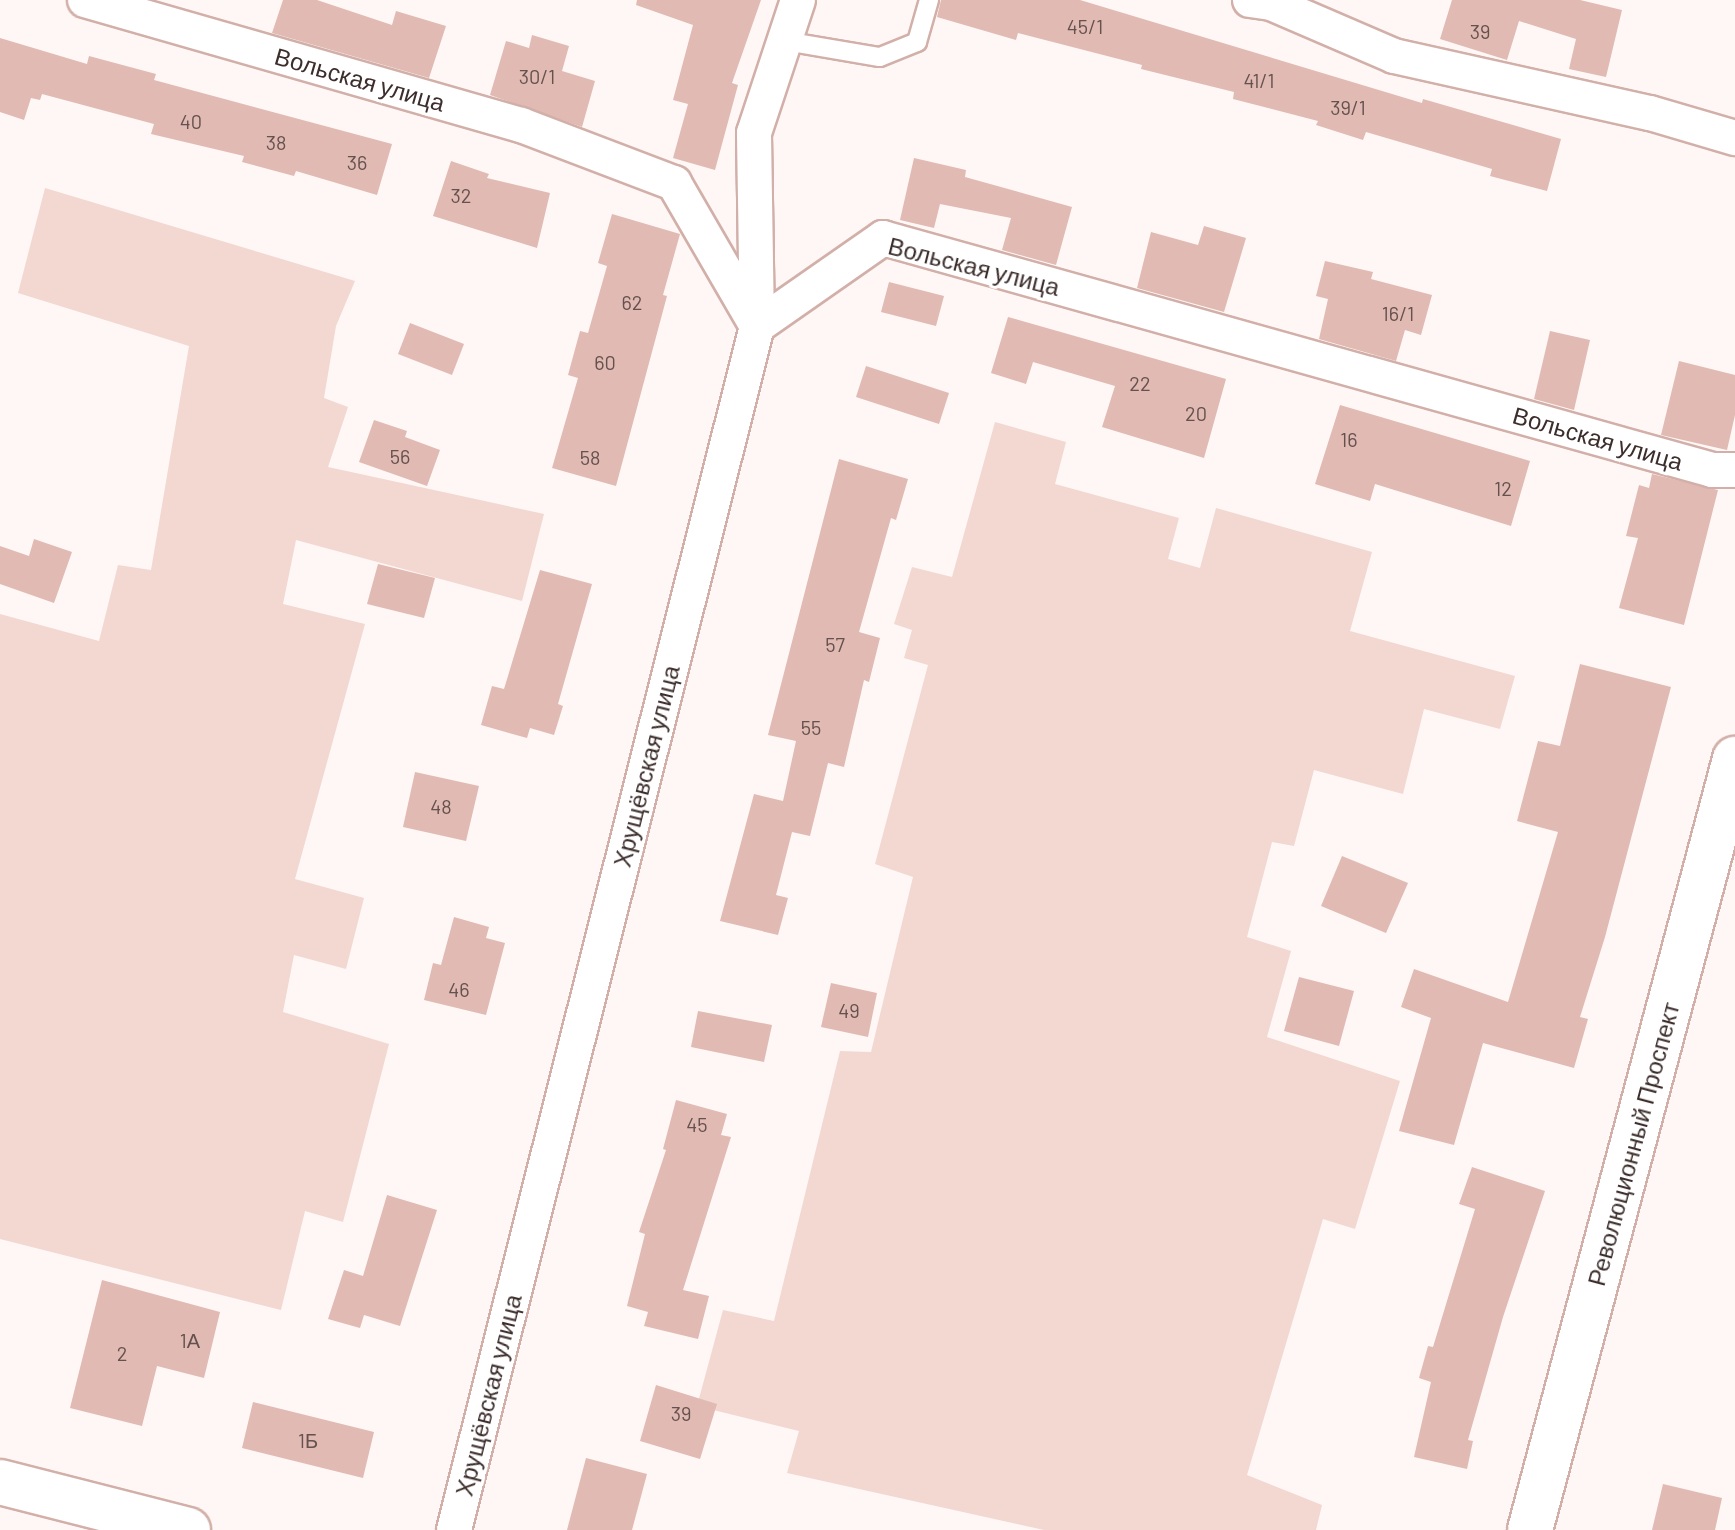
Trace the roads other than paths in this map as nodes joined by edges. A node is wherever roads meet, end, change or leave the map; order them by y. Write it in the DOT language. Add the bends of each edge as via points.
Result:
graph roads {
  1 [pos="85,0"];
  2 [pos="798,0"];
  3 [pos="929,0"];
  4 [pos="1250,0"];
  5 [pos="785,41"];
  6 [pos="1735,138"];
  7 [pos="757,326"];
  8 [pos="1735,470"];
  9 [pos="1735,759"];
  10 [pos="1727,822"];
  11 [pos="0,1482"];
  12 [pos="188,1530"];
  13 [pos="454,1530"];
  14 [pos="1530,1530"];
  1 -- 7 [label="street, Вольская улица" via="521,125 674,183"];
  2 -- 5 [label="street, Хрущёвская улица"];
  3 -- 5 [label="lane" via="917,42 880,57"];
  4 -- 6 [label="street" via="1271,3 1394,56 1650,113"];
  5 -- 7 [label="street, Хрущёвская улица" via="754,133"];
  7 -- 8 [label="street, Вольская улица" via="883,238 1712,470"];
  7 -- 13 [label="street, Хрущёвская улица"];
  9 -- 10 [label="street, Революционный Проспект"];
  10 -- 14 [label="street, Революционный Проспект"];
  11 -- 12 [label="street"];
}
